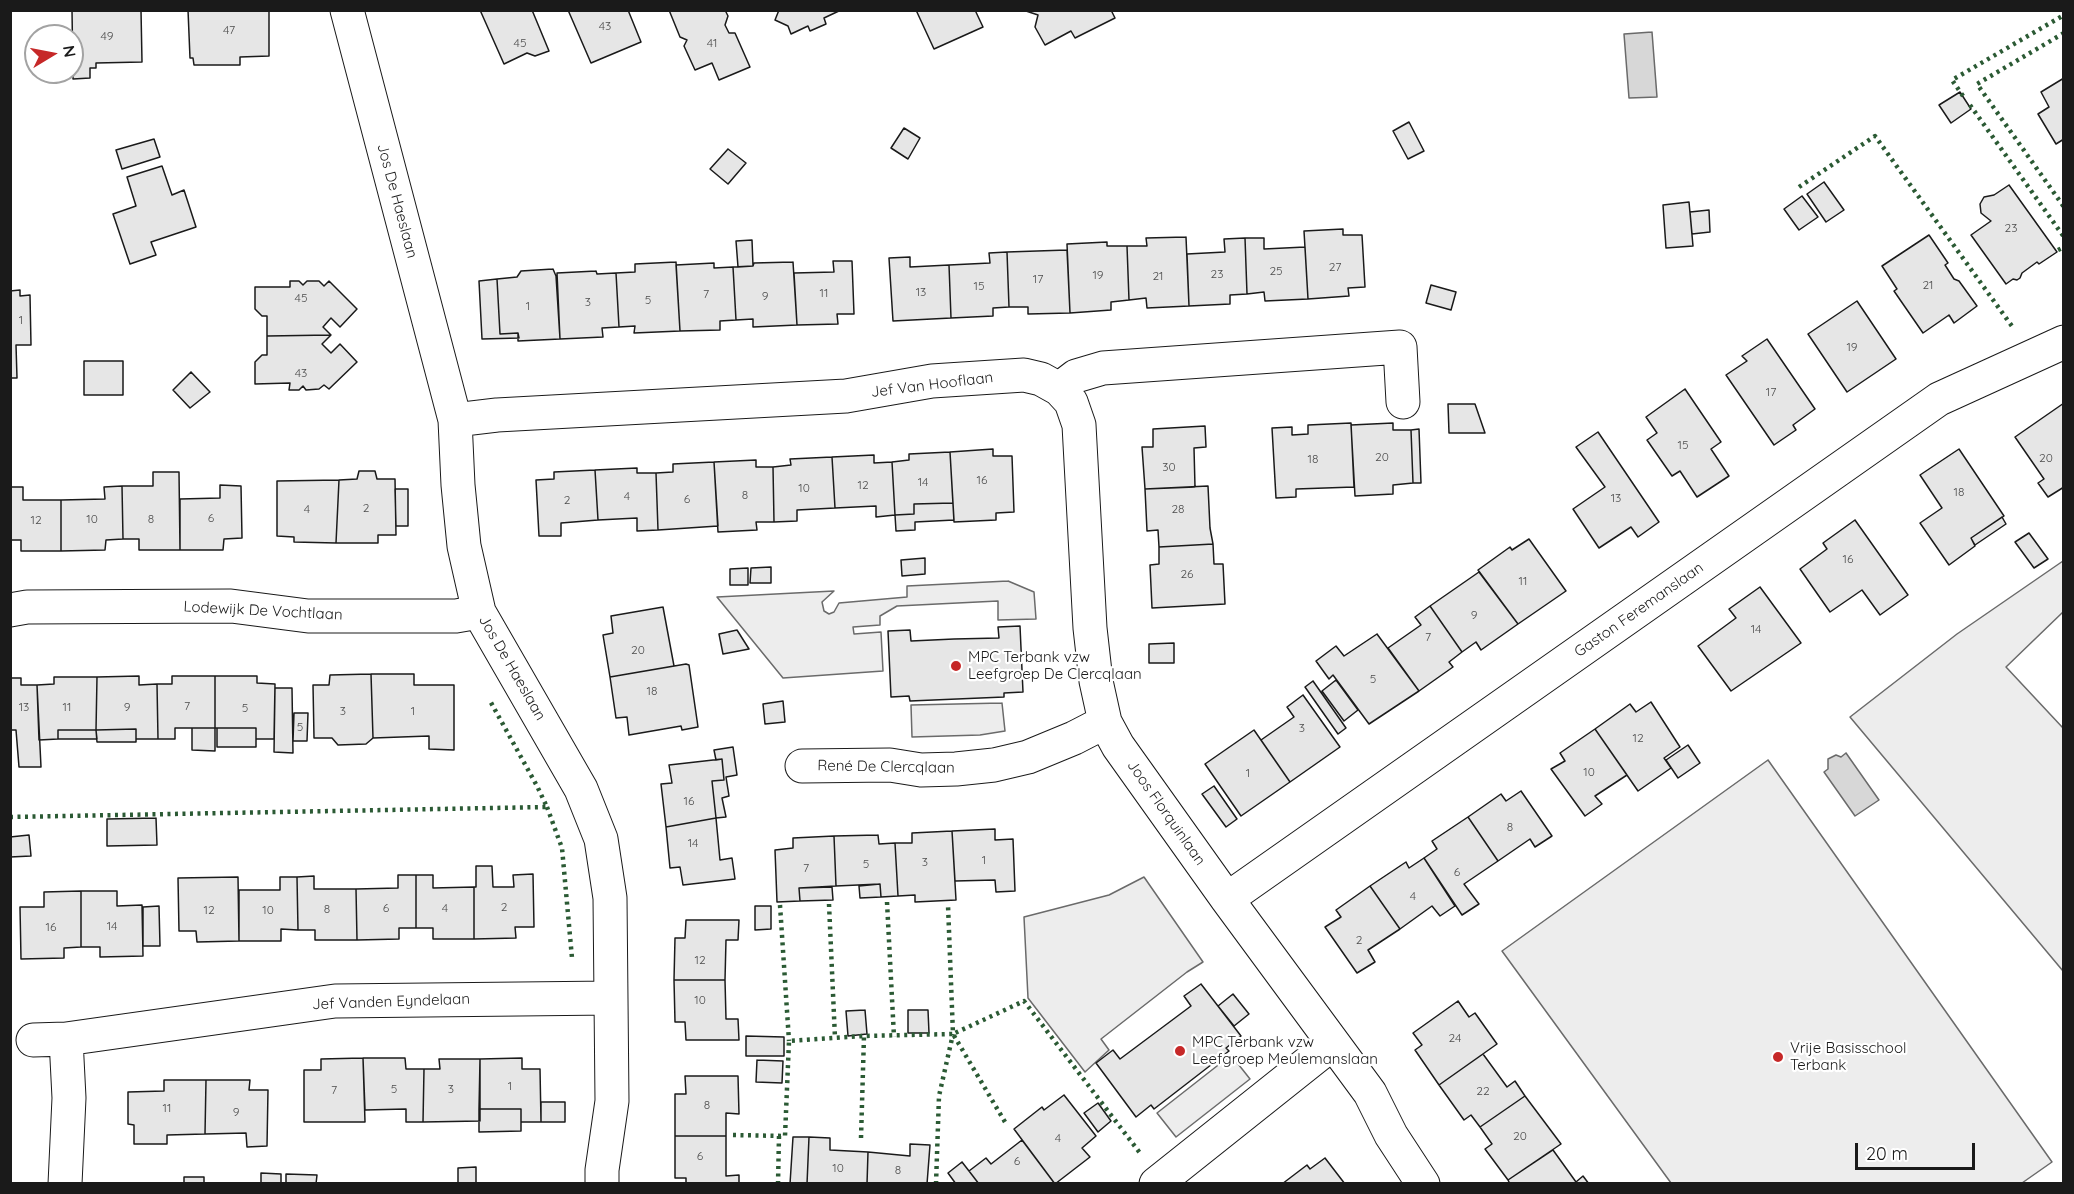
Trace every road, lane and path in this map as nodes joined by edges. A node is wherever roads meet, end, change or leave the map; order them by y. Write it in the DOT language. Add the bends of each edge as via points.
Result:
graph roads {
  1 [pos="347,10"];
  2 [pos="2064,342"];
  3 [pos="1059,389"];
  4 [pos="1403,402"];
  5 [pos="455,420"];
  6 [pos="10,610"];
  7 [pos="479,612"];
  8 [pos="1105,722"];
  9 [pos="802,766"];
  10 [pos="1227,899"];
  11 [pos="611,998"];
  12 [pos="33,1040"];
  13 [pos="66,1040"];
  14 [pos="1333,1043"];
  15 [pos="65,1184"];
  16 [pos="602,1184"];
  17 [pos="1156,1184"];
  18 [pos="1423,1184"];
  1 -- 5 [label="street, Jos De Haeslaan"];
  2 -- 10 [label="street, Gaston Feremanslaan" via="1939,399"];
  3 -- 4 [label="street" via="1076,376 1103,368 1414,346"];
  3 -- 5 [label="street, Jef Van Hooflaan" via="1024,375 932,381 846,396"];
  3 -- 8 [label="street, Joos Florquinlaan" via="1071,402 1079,425 1090,628"];
  5 -- 7 [label="street, Jos De Haeslaan" via="464,546"];
  6 -- 7 [label="street, Lodewijk De Vochtlaan" via="231,606 308,616 456,616"];
  7 -- 11 [label="street, Jos De Haeslaan" via="580,789 602,839 610,898"];
  8 -- 9 [label="street, René De Clercqlaan" via="1028,757 994,765 921,770 890,765"];
  8 -- 10 [label="street, Joos Florquinlaan"];
  10 -- 14 [label="street, Joos Florquinlaan"];
  11 -- 13 [label="street, Jef Vanden Eyndelaan" via="335,1001"];
  11 -- 16 [label="street, Jos De Haeslaan" via="612,1101"];
  12 -- 13 [label="street, Jef Vanden Eyndelaan"];
  13 -- 15 [label="street" via="69,1098"];
  14 -- 17 [label="street"];
  14 -- 18 [label="street, Joos Florquinlaan" via="1370,1093"];
}
